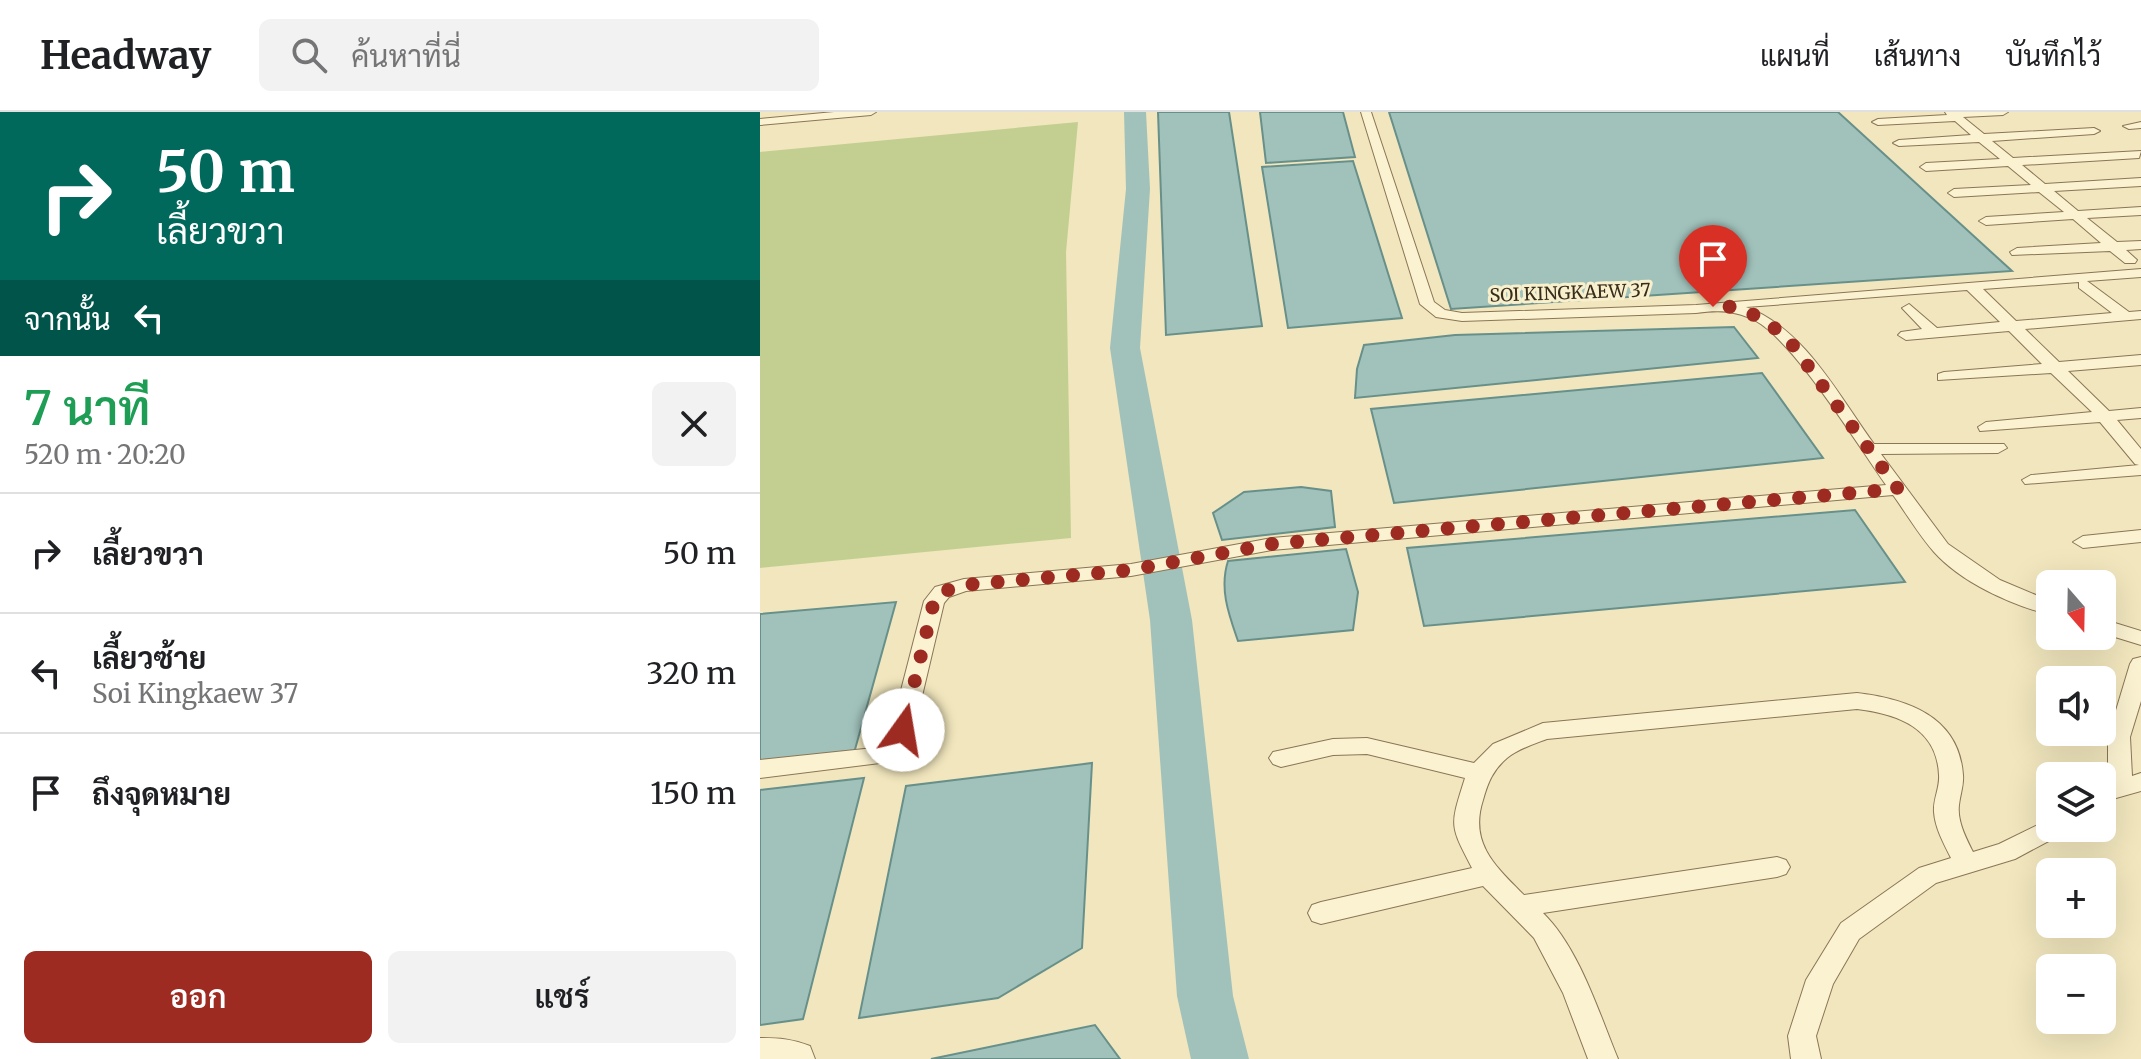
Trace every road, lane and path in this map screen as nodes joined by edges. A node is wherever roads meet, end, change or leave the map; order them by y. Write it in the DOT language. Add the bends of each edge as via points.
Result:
graph roads {
  1 [pos="871,112"];
  2 [pos="1366,112"];
  3 [pos="2003,112"];
  4 [pos="834,114"];
  5 [pos="1953,115"];
  6 [pos="760,122"];
  7 [pos="1878,122"];
  8 [pos="2094,131"];
  9 [pos="1981,137"];
  10 [pos="1899,143"];
  11 [pos="2139,154"];
  12 [pos="2011,162"];
  13 [pos="1926,167"];
  14 [pos="2141,182"];
  15 [pos="2042,188"];
  16 [pos="1954,193"];
  17 [pos="2141,211"];
  18 [pos="2076,216"];
  19 [pos="1986,221"];
  20 [pos="2141,245"];
  21 [pos="2113,246"];
  22 [pos="2017,252"];
  23 [pos="2130,260"];
  24 [pos="2141,273"];
  25 [pos="2084,285"];
  26 [pos="1972,287"];
  27 [pos="1726,305"];
  28 [pos="1909,308"];
  29 [pos="2136,317"];
  30 [pos="2012,326"];
  31 [pos="1934,333"];
  32 [pos="1906,335"];
  33 [pos="2141,360"];
  34 [pos="2055,368"];
  35 [pos="1944,377"];
  36 [pos="2141,413"];
  37 [pos="2104,417"];
  38 [pos="1986,427"];
  39 [pos="1998,448"];
  40 [pos="1868,449"];
  41 [pos="2141,460"];
  42 [pos="2141,470"];
  43 [pos="2031,480"];
  44 [pos="1898,489"];
  45 [pos="2141,536"];
  46 [pos="2083,542"];
  47 [pos="2036,603"];
  48 [pos="2116,630"];
  49 [pos="2141,638"];
  50 [pos="2141,664"];
  51 [pos="1281,758"];
  52 [pos="760,769"];
  53 [pos="1479,773"];
  54 [pos="2121,787"];
  55 [pos="2036,836"];
  56 [pos="1967,864"];
  57 [pos="1777,867"];
  58 [pos="1488,875"];
  59 [pos="1519,906"];
  60 [pos="1321,913"];
  61 [pos="760,1051"];
  62 [pos="800,1059"];
  63 [pos="1603,1059"];
  64 [pos="1806,1059"];
  1 -- 4 [label="street"];
  2 -- 27 [label="street, SOI KINGKAEW 37" via="1433,310 1462,317"];
  3 -- 5 [label="street"];
  4 -- 6 [label="street"];
  5 -- 7 [label="street"];
  5 -- 9 [label="street"];
  8 -- 9 [label="street"];
  9 -- 10 [label="street"];
  9 -- 12 [label="street"];
  11 -- 12 [label="street"];
  12 -- 13 [label="street"];
  12 -- 15 [label="street"];
  14 -- 15 [label="street"];
  15 -- 16 [label="street"];
  15 -- 18 [label="street"];
  17 -- 18 [label="street"];
  18 -- 19 [label="street"];
  18 -- 21 [label="street"];
  20 -- 21 [label="street"];
  21 -- 22 [label="street"];
  21 -- 23 [label="street"];
  24 -- 26 [label="street"];
  25 -- 29 [label="street"];
  26 -- 27 [label="street"];
  26 -- 30 [label="street"];
  27 -- 40 [label="street, SOI KINGKAEW 37" via="1761,318 1789,340"];
  28 -- 31 [label="street"];
  29 -- 30 [label="street"];
  30 -- 31 [label="street"];
  30 -- 34 [label="street"];
  31 -- 32 [label="street"];
  33 -- 34 [label="street"];
  34 -- 35 [label="street"];
  34 -- 37 [label="street"];
  36 -- 37 [label="street"];
  37 -- 38 [label="street"];
  37 -- 41 [label="street"];
  39 -- 40 [label="street"];
  40 -- 44 [label="street, SOI KINGKAEW 37"];
  42 -- 43 [label="street"];
  44 -- 47 [label="street, SOI KINGKAEW 37" via="1941,548 1972,575"];
  44 -- 52 [label="street" via="1272,544 1156,566 964,585 942,592 934,601 903,730 892,750 880,756"];
  45 -- 46 [label="street"];
  48 -- 49 [label="street"];
  50 -- 54 [label="street" via="2119,737"];
  51 -- 53 [label="street" via="1367,746"];
  53 -- 56 [label="street" via="1501,750 1543,731 1857,701 1886,703 1909,710 1942,741 1952,778 1946,809 1950,831"];
  53 -- 58 [label="street" via="1464,826"];
  55 -- 56 [label="street"];
  56 -- 64 [label="street" via="1928,875 1850,931 1820,980 1802,1036"];
  57 -- 59 [label="street"];
  58 -- 59 [label="street"];
  58 -- 60 [label="street"];
  59 -- 63 [label="street" via="1543,930 1576,989"];
  61 -- 62 [label="street" via="790,1051"];
}
